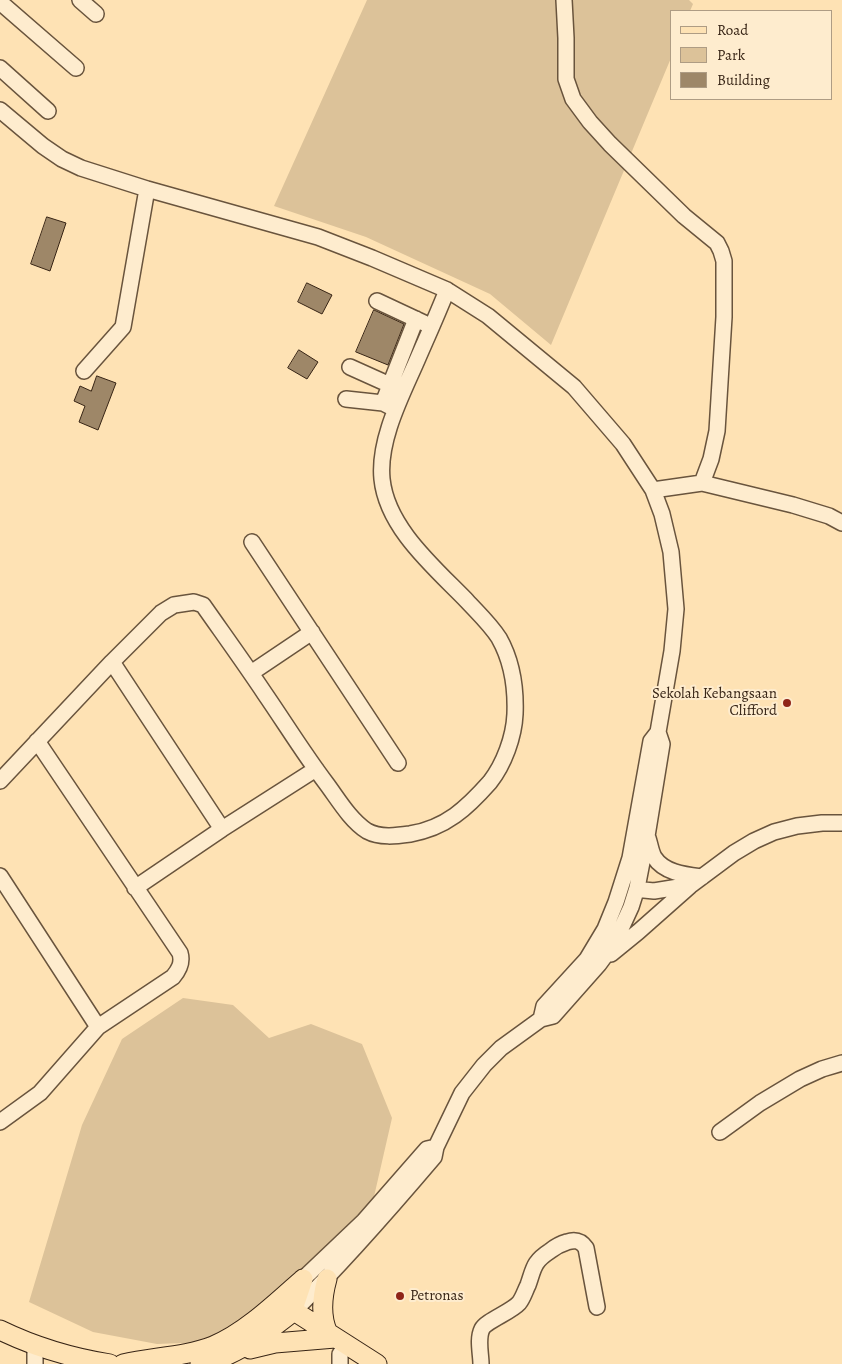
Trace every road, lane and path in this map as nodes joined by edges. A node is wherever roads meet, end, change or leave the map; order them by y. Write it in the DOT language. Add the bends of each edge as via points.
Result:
graph roads {
  1 [pos="80,0"];
  2 [pos="564,0"];
  3 [pos="0,2"];
  4 [pos="96,14"];
  5 [pos="0,68"];
  6 [pos="76,68"];
  7 [pos="0,110"];
  8 [pos="48,111"];
  9 [pos="146,189"];
  10 [pos="447,290"];
  11 [pos="377,301"];
  12 [pos="416,319"];
  13 [pos="432,327"];
  14 [pos="350,368"];
  15 [pos="84,371"];
  16 [pos="390,385"];
  17 [pos="346,399"];
  18 [pos="389,406"];
  19 [pos="702,483"];
  20 [pos="654,490"];
  21 [pos="842,523"];
  22 [pos="252,542"];
  23 [pos="312,632"];
  24 [pos="112,662"];
  25 [pos="251,673"];
  26 [pos="658,732"];
  27 [pos="37,742"];
  28 [pos="398,763"];
  29 [pos="316,769"];
  30 [pos="0,781"];
  31 [pos="822,823"];
  32 [pos="842,823"];
  33 [pos="222,829"];
  34 [pos="842,832"];
  35 [pos="647,836"];
  36 [pos="630,858"];
  37 [pos="0,876"];
  38 [pos="697,881"];
  39 [pos="136,888"];
  40 [pos="637,888"];
  41 [pos="616,902"];
  42 [pos="599,964"];
  43 [pos="541,1019"];
  44 [pos="98,1027"];
  45 [pos="842,1063"];
  46 [pos="0,1122"];
  47 [pos="720,1132"];
  48 [pos="436,1147"];
  49 [pos="303,1279"];
  50 [pos="327,1279"];
  51 [pos="597,1307"];
  52 [pos="294,1311"];
  53 [pos="259,1317"];
  54 [pos="0,1330"];
  55 [pos="336,1339"];
  56 [pos="35,1345"];
  57 [pos="222,1358"];
  58 [pos="35,1364"];
  59 [pos="110,1364"];
  60 [pos="123,1364"];
  61 [pos="200,1364"];
  62 [pos="340,1364"];
  63 [pos="377,1364"];
  64 [pos="481,1364"];
  1 -- 4 [label="street"];
  2 -- 19 [label="street" via="566,80 573,99 610,144 716,243 724,261 717,431"];
  3 -- 6 [label="street"];
  5 -- 8 [label="street"];
  7 -- 9 [label="street" via="62,159"];
  9 -- 10 [label="street" via="318,237"];
  9 -- 15 [label="street" via="123,327"];
  10 -- 13 [label="street"];
  10 -- 20 [label="street" via="488,316 574,387 623,444"];
  11 -- 12 [label="street"];
  12 -- 13 [label="street"];
  12 -- 16 [label="street"];
  13 -- 18 [label="street"];
  14 -- 16 [label="street"];
  16 -- 18 [label="street"];
  17 -- 18 [label="street"];
  18 -- 29 [label="street" via="382,477 392,512 418,552 487,621 499,639 513,676 516,697 514,721 508,748 495,775 476,798 459,814 420,832 379,836 369,832 358,824"];
  19 -- 20 [label="street"];
  19 -- 21 [label="street" via="793,504"];
  20 -- 26 [label="street" via="671,552 676,609"];
  22 -- 23 [label="street"];
  23 -- 25 [label="street"];
  23 -- 28 [label="street"];
  24 -- 25 [label="street" via="161,613 174,605 194,602 203,605"];
  24 -- 27 [label="street"];
  24 -- 33 [label="street"];
  25 -- 29 [label="street"];
  26 -- 35 [label="street" via="662,744"];
  26 -- 36 [label="street" via="651,741"];
  27 -- 30 [label="street"];
  27 -- 39 [label="street"];
  29 -- 33 [label="street"];
  31 -- 32 [label="street"];
  31 -- 34 [label="street"];
  31 -- 38 [label="street" via="774,832 754,841"];
  33 -- 39 [label="street"];
  35 -- 38 [label="street" via="659,862 669,870"];
  35 -- 40 [label="street"];
  36 -- 40 [label="street"];
  36 -- 41 [label="street"];
  37 -- 44 [label="street"];
  38 -- 40 [label="street" via="654,891"];
  38 -- 42 [label="street"];
  39 -- 44 [label="street" via="180,953 181,964 173,977"];
  40 -- 41 [label="street"];
  40 -- 42 [label="street" via="620,931"];
  41 -- 43 [label="street" via="587,959 544,1006"];
  42 -- 43 [label="street" via="553,1016"];
  43 -- 48 [label="street" via="501,1048 484,1065 462,1093"];
  44 -- 46 [label="street" via="40,1093"];
  45 -- 47 [label="street" via="800,1079"];
  48 -- 49 [label="street" via="427,1149 364,1221"];
  48 -- 50 [label="street" via="434,1157"];
  49 -- 52 [label="main road"];
  49 -- 53 [label="main road"];
  50 -- 52 [label="street"];
  50 -- 55 [label="main road" via="323,1296 325,1327"];
  51 -- 64 [label="street" via="586,1248 577,1241 560,1244 540,1257 520,1302 482,1329"];
  52 -- 53 [label="main road" via="278,1310"];
  52 -- 55 [label="main road"];
  52 -- 57 [label="main road" via="266,1333"];
  53 -- 60 [label="main road" via="214,1345"];
  54 -- 56 [label="main road"];
  55 -- 57 [label="main road" via="275,1343"];
  55 -- 62 [label="street"];
  55 -- 63 [label="main road"];
  56 -- 58 [label="street"];
  56 -- 59 [label="main road"];
  57 -- 61 [label="main road"];
}
